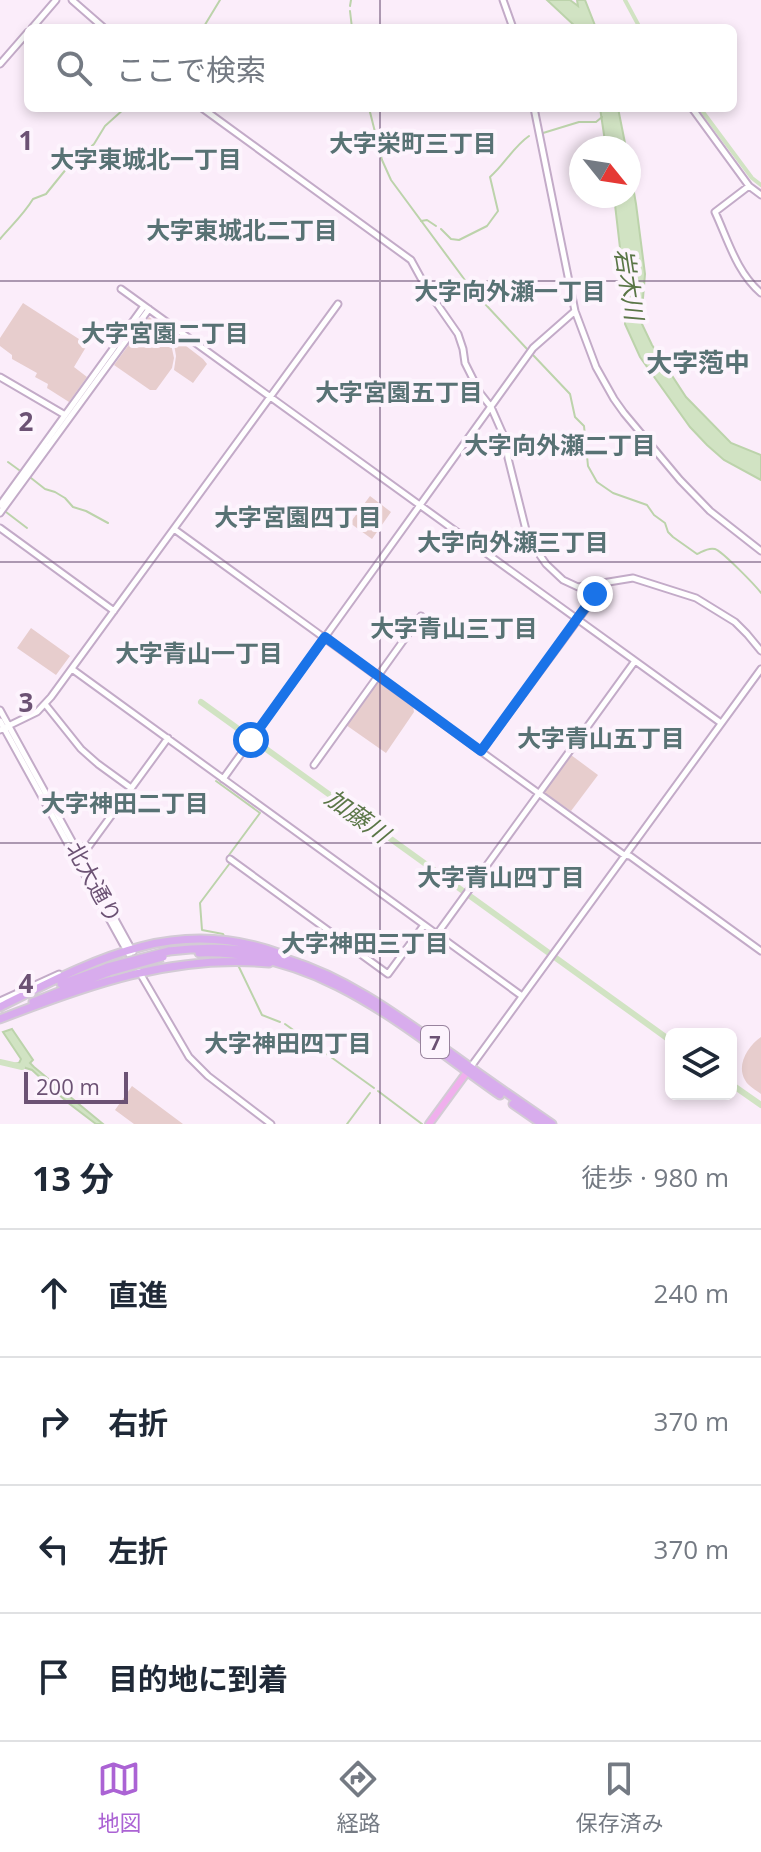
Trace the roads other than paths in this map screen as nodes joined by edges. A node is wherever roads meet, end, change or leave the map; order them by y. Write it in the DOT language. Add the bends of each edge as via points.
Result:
graph roads {
  1 [pos="56,0"];
  2 [pos="72,0"];
  3 [pos="503,0"];
  4 [pos="35,24"];
  5 [pos="99,24"];
  6 [pos="512,24"];
  7 [pos="24,37"];
  8 [pos="0,64"];
  9 [pos="208,112"];
  10 [pos="535,112"];
  11 [pos="695,112"];
  12 [pos="749,186"];
  13 [pos="761,195"];
  14 [pos="121,289"];
  15 [pos="761,293"];
  16 [pos="338,304"];
  17 [pos="147,307"];
  18 [pos="575,311"];
  19 [pos="0,377"];
  20 [pos="270,396"];
  21 [pos="491,407"];
  22 [pos="67,416"];
  23 [pos="0,505"];
  24 [pos="420,505"];
  25 [pos="0,513"];
  26 [pos="0,528"];
  27 [pos="174,529"];
  28 [pos="761,551"];
  29 [pos="594,583"];
  30 [pos="114,611"];
  31 [pos="421,616"];
  32 [pos="578,620"];
  33 [pos="325,637"];
  34 [pos="761,651"];
  35 [pos="635,661"];
  36 [pos="72,669"];
  37 [pos="761,669"];
  38 [pos="378,676"];
  39 [pos="45,704"];
  40 [pos="0,710"];
  41 [pos="0,721"];
  42 [pos="721,723"];
  43 [pos="4,728"];
  44 [pos="168,738"];
  45 [pos="481,751"];
  46 [pos="314,765"];
  47 [pos="223,779"];
  48 [pos="131,788"];
  49 [pos="538,793"];
  50 [pos="624,855"];
  51 [pos="79,859"];
  52 [pos="230,859"];
  53 [pos="424,925"];
  54 [pos="437,934"];
  55 [pos="130,950"];
  56 [pos="761,951"];
  57 [pos="311,970"];
  58 [pos="141,972"];
  59 [pos="522,996"];
  60 [pos="3,1009"];
  61 [pos="468,1070"];
  62 [pos="271,1124"];
  63 [pos="429,1124"];
  64 [pos="542,1124"];
  65 [pos="552,1124"];
  1 -- 4 [label="street"];
  2 -- 5 [label="street"];
  3 -- 6 [label="street"];
  7 -- 8 [label="street"];
  9 -- 21 [label="street" via="411,260 458,334 465,363"];
  10 -- 18 [label="street"];
  11 -- 12 [label="street"];
  12 -- 13 [label="street"];
  12 -- 15 [label="street" via="715,212 740,268"];
  14 -- 17 [label="street"];
  16 -- 20 [label="street"];
  17 -- 20 [label="street"];
  17 -- 22 [label="street"];
  18 -- 21 [label="street" via="533,348"];
  18 -- 28 [label="street" via="596,367 632,424 695,496"];
  19 -- 22 [label="street"];
  20 -- 24 [label="street"];
  20 -- 27 [label="street"];
  21 -- 24 [label="street"];
  21 -- 29 [label="street" via="506,441 528,538 563,580 578,587"];
  22 -- 23 [label="street"];
  22 -- 25 [label="street"];
  24 -- 32 [label="street"];
  24 -- 33 [label="street"];
  26 -- 30 [label="street"];
  27 -- 30 [label="street"];
  27 -- 33 [label="street"];
  29 -- 32 [label="street" via="593,599"];
  29 -- 34 [label="street" via="633,578 696,598 735,622"];
  30 -- 36 [label="street"];
  31 -- 38 [label="street"];
  32 -- 35 [label="street"];
  32 -- 45 [label="street"];
  33 -- 38 [label="street"];
  33 -- 47 [label="street"];
  35 -- 42 [label="street"];
  35 -- 49 [label="street"];
  36 -- 39 [label="street"];
  36 -- 44 [label="street"];
  37 -- 42 [label="street"];
  38 -- 45 [label="street"];
  38 -- 46 [label="street"];
  39 -- 43 [label="street"];
  39 -- 48 [label="street" via="81,749"];
  40 -- 43 [label="street"];
  41 -- 43 [label="street"];
  42 -- 50 [label="street"];
  43 -- 51 [label="street, 北大通り"];
  44 -- 47 [label="street"];
  44 -- 48 [label="street"];
  45 -- 49 [label="street"];
  47 -- 53 [label="street"];
  48 -- 51 [label="street"];
  49 -- 50 [label="street"];
  49 -- 54 [label="street"];
  50 -- 56 [label="street"];
  50 -- 59 [label="street"];
  51 -- 55 [label="street, 北大通り"];
  52 -- 53 [label="street" via="388,974"];
  53 -- 54 [label="street"];
  54 -- 59 [label="street"];
  55 -- 57 [label="highway" via="199,938 261,947"];
  55 -- 58 [label="street, 北大通り"];
  55 -- 60 [label="highway" via="75,969"];
  57 -- 58 [label="highway" via="238,960"];
  57 -- 60 [label="highway, 7, bridge" via="246,950 203,948 108,969"];
  57 -- 61 [label="highway, 7" via="380,1004"];
  58 -- 60 [label="highway"];
  58 -- 62 [label="street, 北大通り" via="198,1067"];
  59 -- 61 [label="street"];
  61 -- 63 [label="main road"];
  61 -- 64 [label="highway, 7"];
  61 -- 65 [label="highway, 7"];
}
